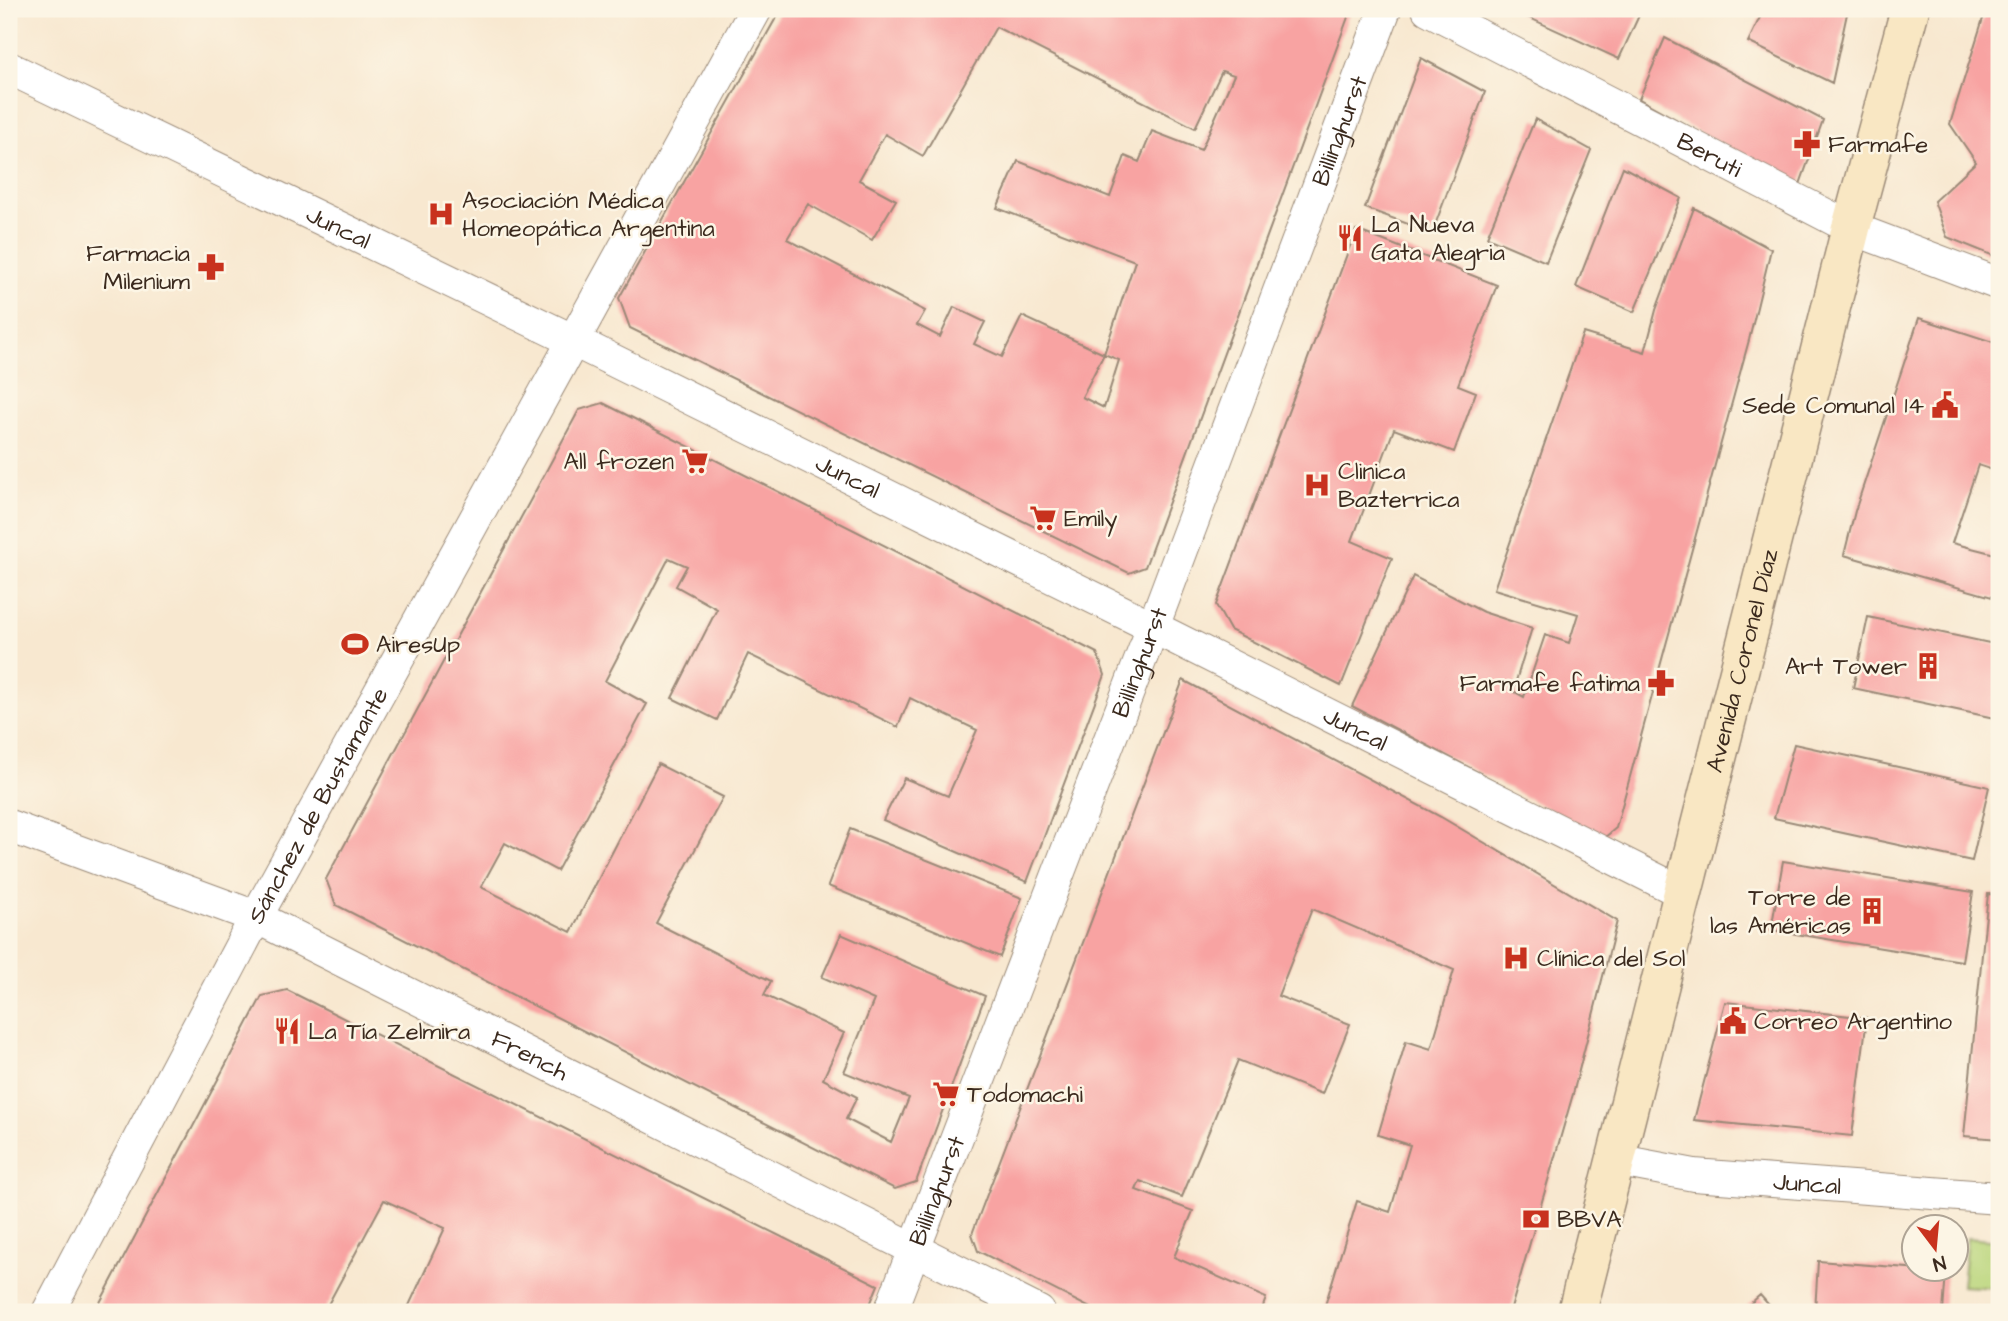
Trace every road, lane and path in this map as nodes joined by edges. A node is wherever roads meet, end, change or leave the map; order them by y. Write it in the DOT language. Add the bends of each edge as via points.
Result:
graph roads {
  1 [pos="756,9"];
  2 [pos="1385,9"];
  3 [pos="1428,9"];
  4 [pos="1910,9"];
  5 [pos="9,68"];
  6 [pos="1851,228"];
  7 [pos="1999,284"];
  8 [pos="572,340"];
  9 [pos="1153,626"];
  10 [pos="9,826"];
  11 [pos="1683,893"];
  12 [pos="256,917"];
  13 [pos="1615,1160"];
  14 [pos="1999,1198"];
  15 [pos="914,1247"];
  16 [pos="48,1312"];
  17 [pos="890,1312"];
  18 [pos="1040,1312"];
  19 [pos="1577,1312"];
  1 -- 8 [label="street, Sánchez de Bustamante"];
  2 -- 9 [label="street, Billinghurst"];
  3 -- 6 [label="street, Beruti"];
  4 -- 6 [label="main road, Avenida Coronel Díaz"];
  5 -- 8 [label="street, Juncal"];
  6 -- 7 [label="street, Beruti"];
  6 -- 11 [label="main road, Avenida Coronel Díaz"];
  8 -- 9 [label="street, Juncal"];
  8 -- 12 [label="street, Sánchez de Bustamante"];
  9 -- 11 [label="street, Juncal"];
  9 -- 15 [label="street, Billinghurst"];
  10 -- 12 [label="street, French"];
  11 -- 13 [label="main road, Avenida Coronel Díaz"];
  12 -- 15 [label="street, French"];
  12 -- 16 [label="street, Sánchez de Bustamante"];
  13 -- 14 [label="street, Juncal" via="1694,1175"];
  13 -- 19 [label="main road, Avenida Coronel Díaz"];
  15 -- 17 [label="street, Billinghurst"];
  15 -- 18 [label="street, French"];
}
